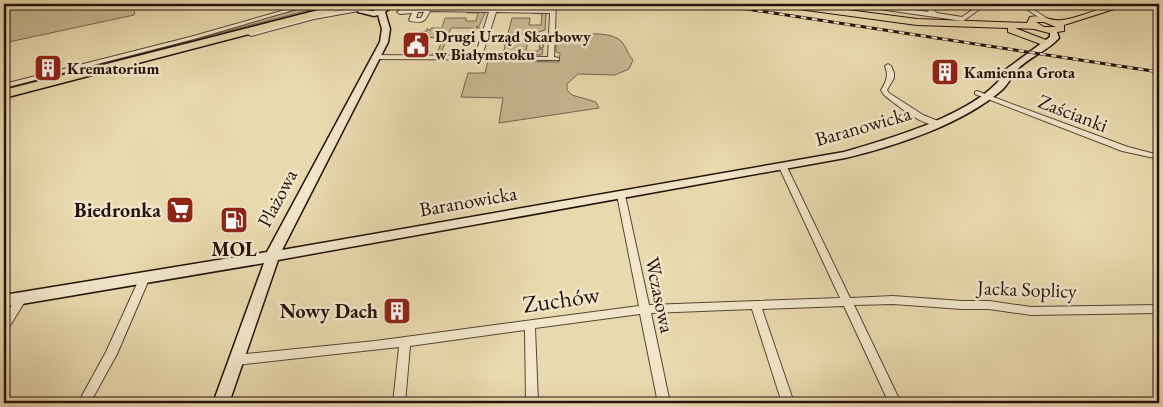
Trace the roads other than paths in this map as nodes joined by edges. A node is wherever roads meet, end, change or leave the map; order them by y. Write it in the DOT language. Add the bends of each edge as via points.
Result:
graph roads {
  1 [pos="311,4"];
  2 [pos="784,4"];
  3 [pos="807,4"];
  4 [pos="924,4"];
  5 [pos="984,4"];
  6 [pos="1022,4"];
  7 [pos="1106,4"];
  8 [pos="1123,4"];
  9 [pos="880,6"];
  10 [pos="358,7"];
  11 [pos="492,7"];
  12 [pos="552,7"];
  13 [pos="424,8"];
  14 [pos="383,12"];
  15 [pos="400,12"];
  16 [pos="1078,12"];
  17 [pos="934,14"];
  18 [pos="1043,22"];
  19 [pos="993,26"];
  20 [pos="1043,43"];
  21 [pos="376,57"];
  22 [pos="478,58"];
  23 [pos="888,66"];
  24 [pos="4,88"];
  25 [pos="981,95"];
  26 [pos="4,96"];
  27 [pos="935,123"];
  28 [pos="1159,157"];
  29 [pos="783,167"];
  30 [pos="621,194"];
  31 [pos="272,256"];
  32 [pos="145,277"];
  33 [pos="22,298"];
  34 [pos="893,300"];
  35 [pos="4,301"];
  36 [pos="847,301"];
  37 [pos="755,304"];
  38 [pos="1159,308"];
  39 [pos="646,309"];
  40 [pos="530,325"];
  41 [pos="4,326"];
  42 [pos="406,342"];
  43 [pos="236,360"];
  44 [pos="84,403"];
  45 [pos="220,403"];
  46 [pos="399,403"];
  47 [pos="532,403"];
  48 [pos="664,403"];
  49 [pos="788,403"];
  50 [pos="895,403"];
  1 -- 24 [label="street"];
  2 -- 19 [label="main road" via="917,22"];
  3 -- 18 [label="main road" via="937,20"];
  4 -- 17 [label="street"];
  5 -- 17 [label="street" via="966,18"];
  6 -- 18 [label="street"];
  7 -- 16 [label="main road"];
  8 -- 16 [label="main road"];
  8 -- 18 [label="main road"];
  9 -- 17 [label="street"];
  10 -- 14 [label="street"];
  10 -- 14 [label="street"];
  10 -- 24 [label="highway"];
  10 -- 26 [label="highway"];
  11 -- 12 [label="street"];
  11 -- 13 [label="street"];
  11 -- 22 [label="street"];
  12 -- 22 [label="street" via="554,59"];
  13 -- 15 [label="street"];
  14 -- 21 [label="street, Plażowa" via="386,33"];
  16 -- 18 [label="main road"];
  18 -- 19 [label="main road"];
  18 -- 20 [label="street, Baranowicka" via="1055,38"];
  19 -- 20 [label="main road" via="1016,31"];
  20 -- 25 [label="street, Baranowicka" via="1015,68 1008,80"];
  21 -- 22 [label="street"];
  21 -- 31 [label="street, Plażowa"];
  23 -- 27 [label="street" via="892,74 884,90 886,94"];
  25 -- 27 [label="street, Baranowicka" via="964,111"];
  25 -- 28 [label="street, Zaścianki" via="1125,149"];
  27 -- 29 [label="street, Baranowicka" via="861,151"];
  29 -- 30 [label="street, Baranowicka"];
  29 -- 36 [label="street"];
  30 -- 31 [label="street, Baranowicka"];
  30 -- 39 [label="street, Wczasowa"];
  31 -- 32 [label="street, Baranowicka"];
  31 -- 43 [label="street, Plażowa"];
  32 -- 33 [label="street, Baranowicka"];
  32 -- 44 [label="street" via="111,354"];
  33 -- 35 [label="street, Baranowicka"];
  33 -- 41 [label="street"];
  34 -- 36 [label="street, Zuchów"];
  34 -- 38 [label="street, Jacka Soplicy" via="989,305 1031,311"];
  36 -- 37 [label="street, Zuchów"];
  36 -- 50 [label="street"];
  37 -- 39 [label="street, Zuchów"];
  37 -- 49 [label="street"];
  39 -- 40 [label="street, Zuchów"];
  39 -- 48 [label="street, Wczasowa"];
  40 -- 42 [label="street, Zuchów"];
  40 -- 47 [label="street"];
  42 -- 43 [label="street, Zuchów"];
  42 -- 46 [label="street"];
  43 -- 45 [label="street, Plażowa"];
}
